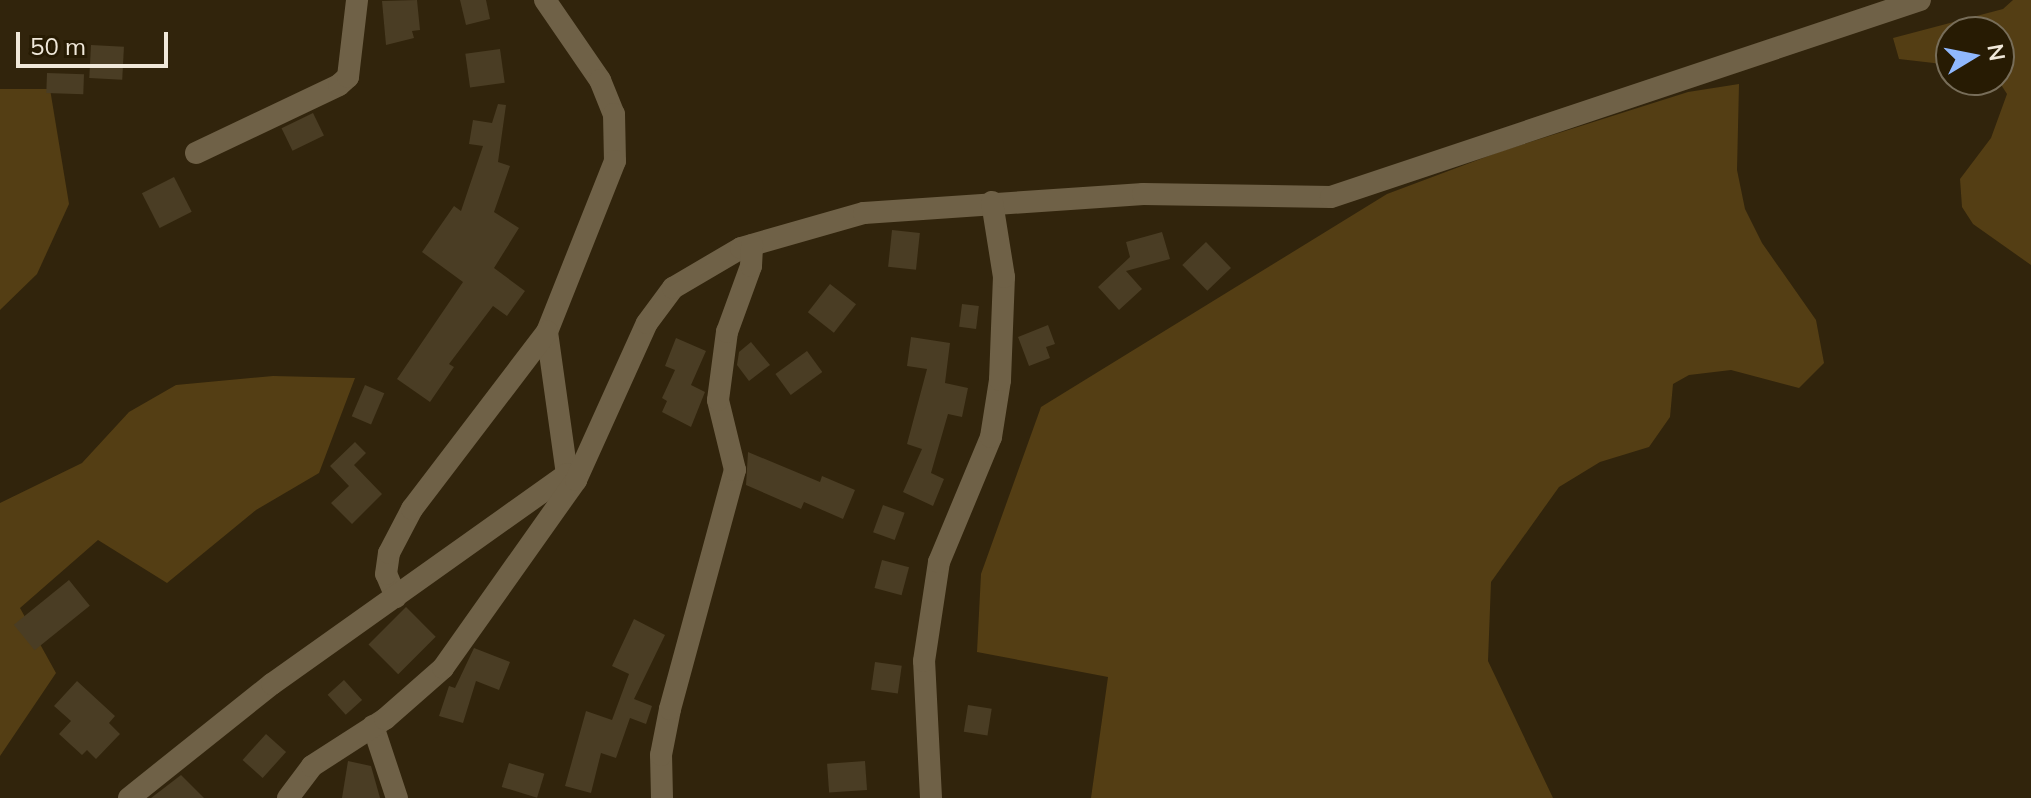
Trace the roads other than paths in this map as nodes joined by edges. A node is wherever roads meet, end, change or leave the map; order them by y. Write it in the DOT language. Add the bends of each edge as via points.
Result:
graph roads {
  1 [pos="357,0"];
  2 [pos="545,0"];
  3 [pos="1920,0"];
  4 [pos="196,153"];
  5 [pos="992,202"];
  6 [pos="752,245"];
  7 [pos="547,332"];
  8 [pos="571,477"];
  9 [pos="396,597"];
  10 [pos="373,726"];
  11 [pos="129,798"];
  12 [pos="288,798"];
  13 [pos="397,798"];
  14 [pos="662,798"];
  15 [pos="931,798"];
  1 -- 4 [label="street" via="348,77"];
  2 -- 7 [label="street" via="600,80 614,114 615,161"];
  3 -- 5 [label="street" via="1331,197 1143,194"];
  5 -- 6 [label="street" via="864,213"];
  5 -- 15 [label="street" via="1004,277 1000,380 991,437 939,562 924,661"];
  6 -- 8 [label="street" via="673,288 647,323"];
  6 -- 14 [label="street" via="751,266 727,332 718,400 735,470 670,709 661,755"];
  7 -- 8 [label="street"];
  7 -- 9 [label="street" via="412,509 389,553 386,574"];
  8 -- 9 [label="street"];
  8 -- 10 [label="street" via="443,668"];
  9 -- 11 [label="street" via="265,689"];
  10 -- 12 [label="street" via="312,766"];
  10 -- 13 [label="street"];
}
